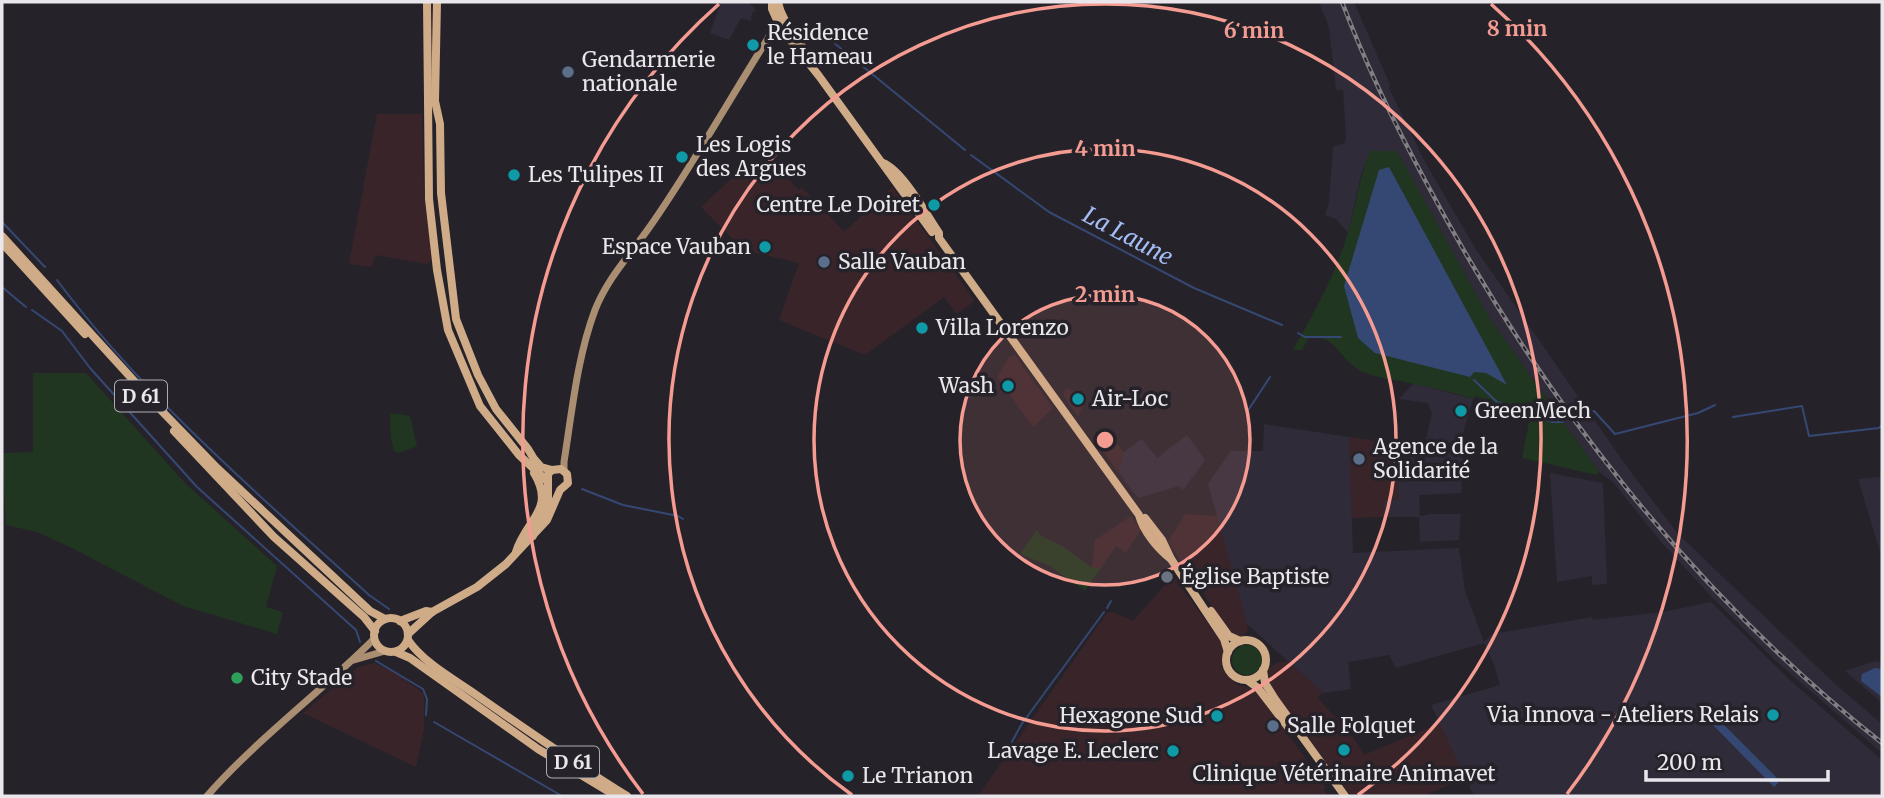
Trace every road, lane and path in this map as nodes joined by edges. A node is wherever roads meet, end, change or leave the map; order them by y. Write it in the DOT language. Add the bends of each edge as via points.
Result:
graph roads {
  1 [pos="427,2"];
  2 [pos="437,2"];
  3 [pos="772,2"];
  4 [pos="778,2"];
  5 [pos="783,25"];
  6 [pos="430,103"];
  7 [pos="2,236"];
  8 [pos="2,243"];
  9 [pos="43,285"];
  10 [pos="560,468"];
  11 [pos="534,470"];
  12 [pos="548,483"];
  13 [pos="560,490"];
  14 [pos="533,536"];
  15 [pos="515,554"];
  16 [pos="1192,589"];
  17 [pos="432,612"];
  18 [pos="385,619"];
  19 [pos="400,621"];
  20 [pos="374,635"];
  21 [pos="408,637"];
  22 [pos="1240,641"];
  23 [pos="385,652"];
  24 [pos="397,652"];
  25 [pos="1228,652"];
  26 [pos="354,660"];
  27 [pos="1263,670"];
  28 [pos="1247,680"];
  29 [pos="207,796"];
  30 [pos="616,796"];
  31 [pos="627,796"];
  32 [pos="1339,796"];
  33 [pos="1345,796"];
  1 -- 6 [label="main road"];
  2 -- 6 [label="main road"];
  3 -- 5 [label="main road"];
  4 -- 5 [label="main road"];
  5 -- 10 [label="main road" via="770,36 651,225 614,272 591,323"];
  5 -- 16 [label="main road" via="883,163 896,173 937,238"];
  6 -- 10 [label="main road" via="438,112 441,193 460,332 496,410 538,464"];
  6 -- 11 [label="main road" via="430,206 447,331 480,406"];
  7 -- 9 [label="main road, D 61"];
  8 -- 9 [label="main road, D 61"];
  9 -- 18 [label="main road, D 61" via="217,468 370,611"];
  9 -- 20 [label="main road, D 61" via="274,537 364,617"];
  10 -- 12 [label="main road" via="548,474"];
  10 -- 13 [label="main road" via="568,483"];
  11 -- 12 [label="main road"];
  11 -- 15 [label="main road" via="543,501"];
  12 -- 13 [label="main road"];
  12 -- 14 [label="main road" via="546,510"];
  13 -- 14 [label="main road" via="547,520"];
  14 -- 15 [label="main road"];
  15 -- 17 [label="main road" via="477,587"];
  16 -- 22 [label="main road" via="1229,636"];
  16 -- 25 [label="main road"];
  17 -- 19 [label="main road"];
  17 -- 21 [label="main road"];
  18 -- 19 [label="main road"];
  18 -- 20 [label="main road"];
  19 -- 21 [label="main road"];
  20 -- 23 [label="main road"];
  20 -- 26 [label="main road"];
  21 -- 24 [label="main road"];
  21 -- 31 [label="main road, D 61" via="435,665"];
  22 -- 25 [label="main road"];
  22 -- 27 [label="main road" via="1254,641 1262,648"];
  23 -- 24 [label="main road"];
  23 -- 26 [label="main road"];
  24 -- 30 [label="main road, D 61" via="538,749"];
  25 -- 28 [label="main road" via="1229,670"];
  26 -- 29 [label="main road"];
  27 -- 28 [label="main road"];
  27 -- 33 [label="main road" via="1275,699"];
  28 -- 32 [label="main road" via="1258,688"];
}
